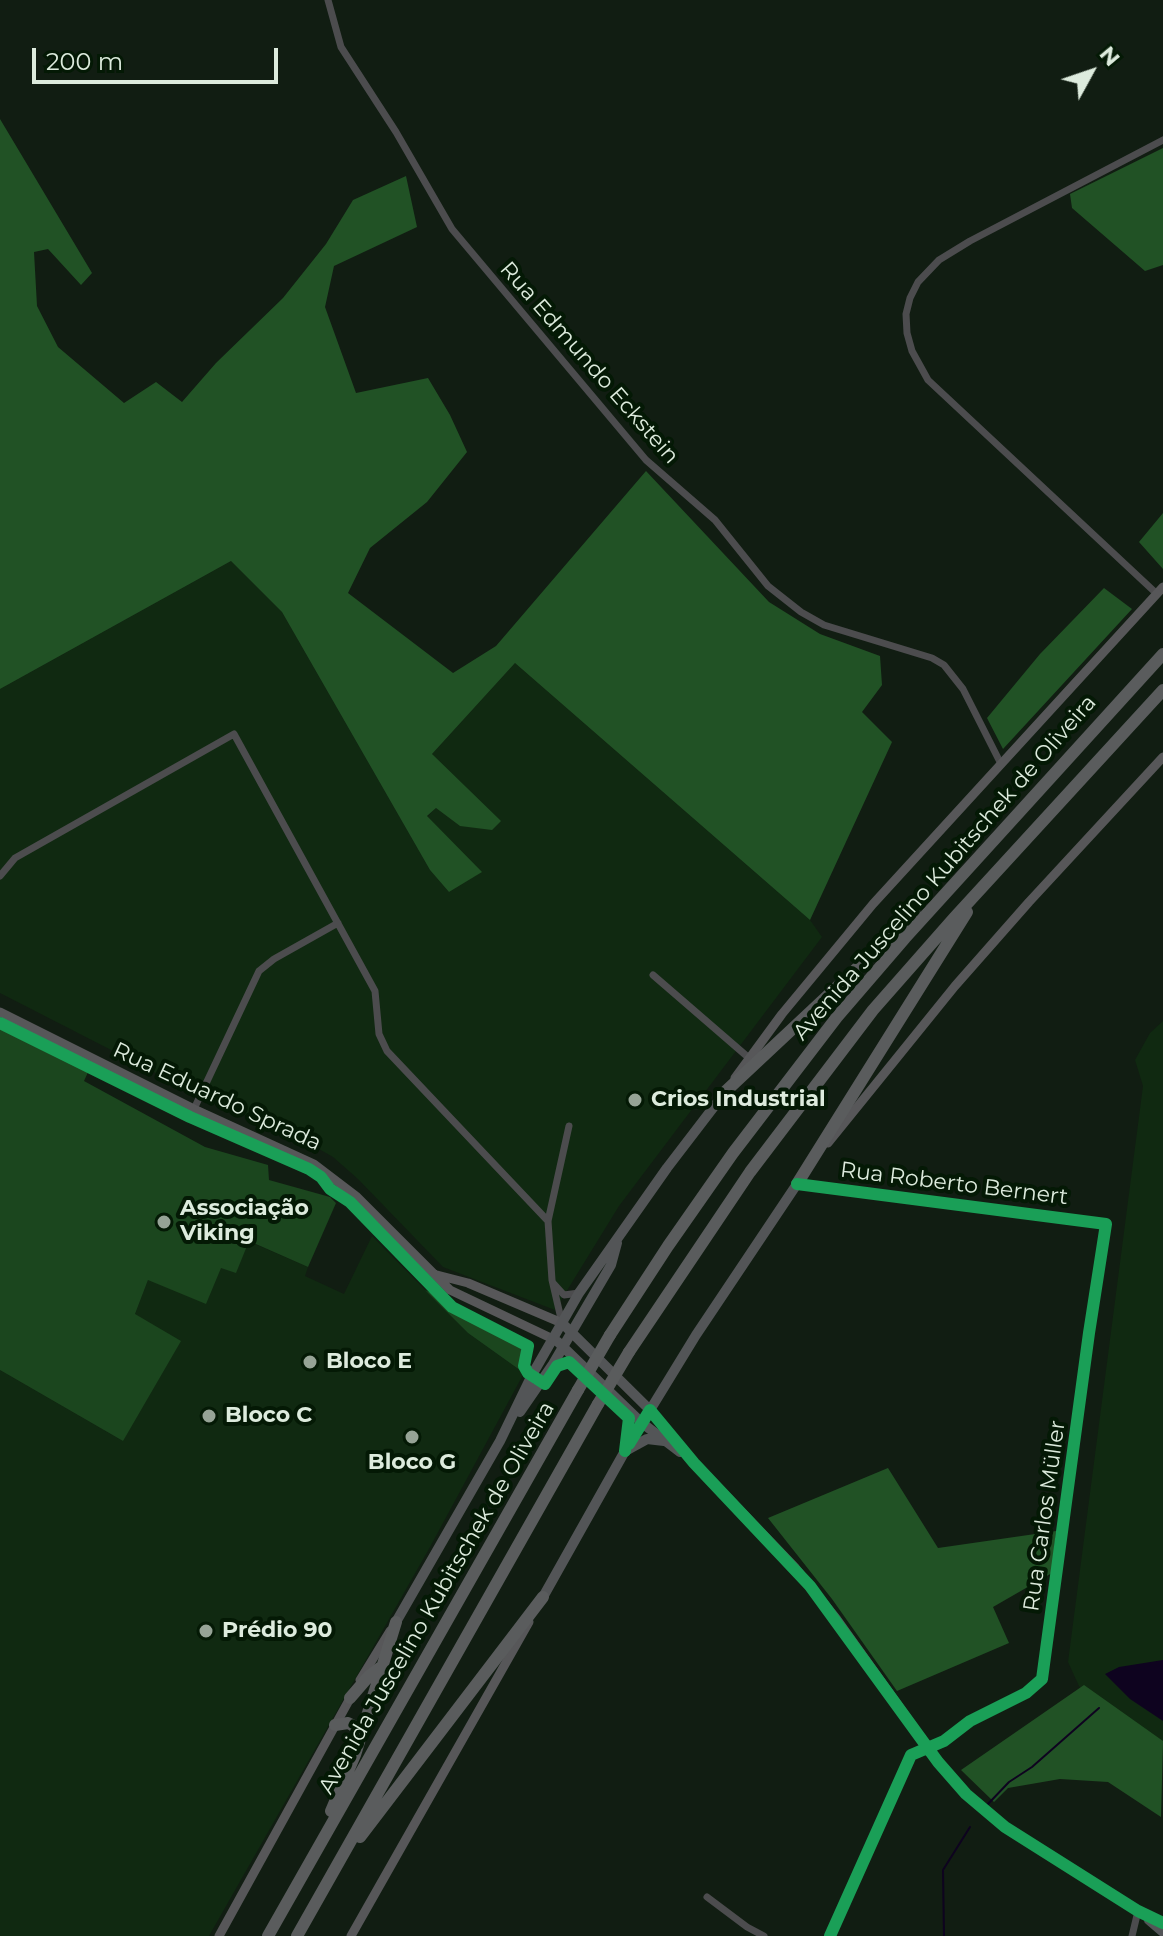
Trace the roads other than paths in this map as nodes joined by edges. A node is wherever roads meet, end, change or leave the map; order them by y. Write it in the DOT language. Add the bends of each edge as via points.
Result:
graph roads {
  1 [pos="328,0"];
  2 [pos="1163,140"];
  3 [pos="1160,590"];
  4 [pos="1163,654"];
  5 [pos="1163,690"];
  6 [pos="1163,757"];
  7 [pos="1001,764"];
  8 [pos="1020,810"];
  9 [pos="0,876"];
  10 [pos="985,883"];
  11 [pos="338,923"];
  12 [pos="653,975"];
  13 [pos="0,1012"];
  14 [pos="749,1058"];
  15 [pos="726,1091"];
  16 [pos="194,1109"];
  17 [pos="569,1126"];
  18 [pos="797,1184"];
  19 [pos="548,1221"];
  20 [pos="1106,1224"];
  21 [pos="618,1241"];
  22 [pos="434,1274"];
  23 [pos="552,1280"];
  24 [pos="579,1293"];
  25 [pos="562,1323"];
  26 [pos="572,1332"];
  27 [pos="553,1339"];
  28 [pos="563,1347"];
  29 [pos="650,1410"];
  30 [pos="642,1423"];
  31 [pos="500,1441"];
  32 [pos="666,1441"];
  33 [pos="625,1451"];
  34 [pos="694,1463"];
  35 [pos="543,1597"];
  36 [pos="396,1622"];
  37 [pos="381,1667"];
  38 [pos="350,1698"];
  39 [pos="335,1725"];
  40 [pos="360,1738"];
  41 [pos="927,1747"];
  42 [pos="332,1875"];
  43 [pos="707,1897"];
  44 [pos="1138,1911"];
  45 [pos="1163,1923"];
  46 [pos="1163,1932"];
  47 [pos="219,1936"];
  48 [pos="267,1936"];
  49 [pos="297,1936"];
  50 [pos="351,1936"];
  51 [pos="764,1936"];
  52 [pos="830,1936"];
  53 [pos="1132,1936"];
  1 -- 7 [label="street, Rua Edmundo Eckstein" via="341,47 452,229 646,460 715,520 768,586 801,612 824,625 944,665 963,689"];
  2 -- 3 [label="street" via="939,260 918,282 906,314 912,351 928,380"];
  3 -- 7 [label="main road"];
  4 -- 8 [label="highway, Avenida Juscelino Kubitschek de Oliveira"];
  5 -- 10 [label="highway, Avenida Juscelino Kubitschek de Oliveira"];
  6 -- 18 [label="main road" via="955,986"];
  7 -- 14 [label="main road" via="863,916"];
  8 -- 15 [label="highway" via="892,938"];
  8 -- 48 [label="highway, Avenida Juscelino Kubitschek de Oliveira, bridge" via="801,1062 675,1235 610,1335"];
  9 -- 11 [label="street" via="15,858 234,734"];
  10 -- 18 [label="highway"];
  10 -- 42 [label="highway, Avenida Juscelino Kubitschek de Oliveira, bridge" via="842,1049 750,1172 629,1352"];
  11 -- 16 [label="street" via="259,971"];
  11 -- 19 [label="street" via="375,991 379,1034 392,1058"];
  12 -- 14 [label="street"];
  13 -- 16 [label="main road, Rua Eduardo Sprada"];
  14 -- 15 [label="main road"];
  15 -- 21 [label="main road"];
  16 -- 22 [label="main road, Rua Eduardo Sprada" via="314,1164 356,1196"];
  17 -- 19 [label="street"];
  18 -- 20 [label="street, Rua Roberto Bernert"];
  18 -- 29 [label="main road"];
  19 -- 23 [label="street"];
  20 -- 41 [label="street, Rua Carlos Müller" via="1042,1679"];
  21 -- 24 [label="main road"];
  21 -- 26 [label="main road" via="611,1265"];
  22 -- 25 [label="main road, Rua Eduardo Sprada"];
  22 -- 27 [label="main road, Rua Eduardo Sprada" via="461,1297"];
  23 -- 24 [label="street" via="564,1295"];
  23 -- 25 [label="street"];
  24 -- 25 [label="main road"];
  25 -- 26 [label="main road, Rua Eduardo Sprada"];
  25 -- 27 [label="main road"];
  26 -- 28 [label="main road"];
  26 -- 29 [label="main road, Rua Eduardo Sprada"];
  27 -- 28 [label="main road, Rua Eduardo Sprada"];
  27 -- 31 [label="main road"];
  28 -- 30 [label="main road, Rua Eduardo Sprada"];
  28 -- 31 [label="main road"];
  29 -- 30 [label="main road"];
  29 -- 34 [label="main road, Rua Eduardo Sprada"];
  30 -- 32 [label="main road, Rua Eduardo Sprada"];
  30 -- 33 [label="main road"];
  31 -- 36 [label="main road"];
  32 -- 33 [label="main road" via="647,1439"];
  32 -- 34 [label="main road, Rua Eduardo Sprada"];
  33 -- 35 [label="main road"];
  34 -- 41 [label="main road, Rua Eduardo Sprada" via="810,1586"];
  35 -- 42 [label="highway"];
  35 -- 50 [label="main road"];
  36 -- 37 [label="highway"];
  36 -- 38 [label="main road"];
  37 -- 38 [label="highway"];
  37 -- 40 [label="highway"];
  38 -- 39 [label="main road"];
  39 -- 40 [label="highway" via="354,1726"];
  39 -- 47 [label="main road"];
  40 -- 48 [label="highway" via="333,1806"];
  41 -- 44 [label="main road, Rua Eduardo Sprada" via="992,1818"];
  41 -- 52 [label="street" via="907,1760"];
  42 -- 49 [label="highway, Avenida Juscelino Kubitschek de Oliveira"];
  43 -- 51 [label="street"];
  44 -- 45 [label="main road, Rua Eduardo Sprada"];
  44 -- 46 [label="main road, Rua Eduardo Sprada"];
  44 -- 53 [label="street"];
}
